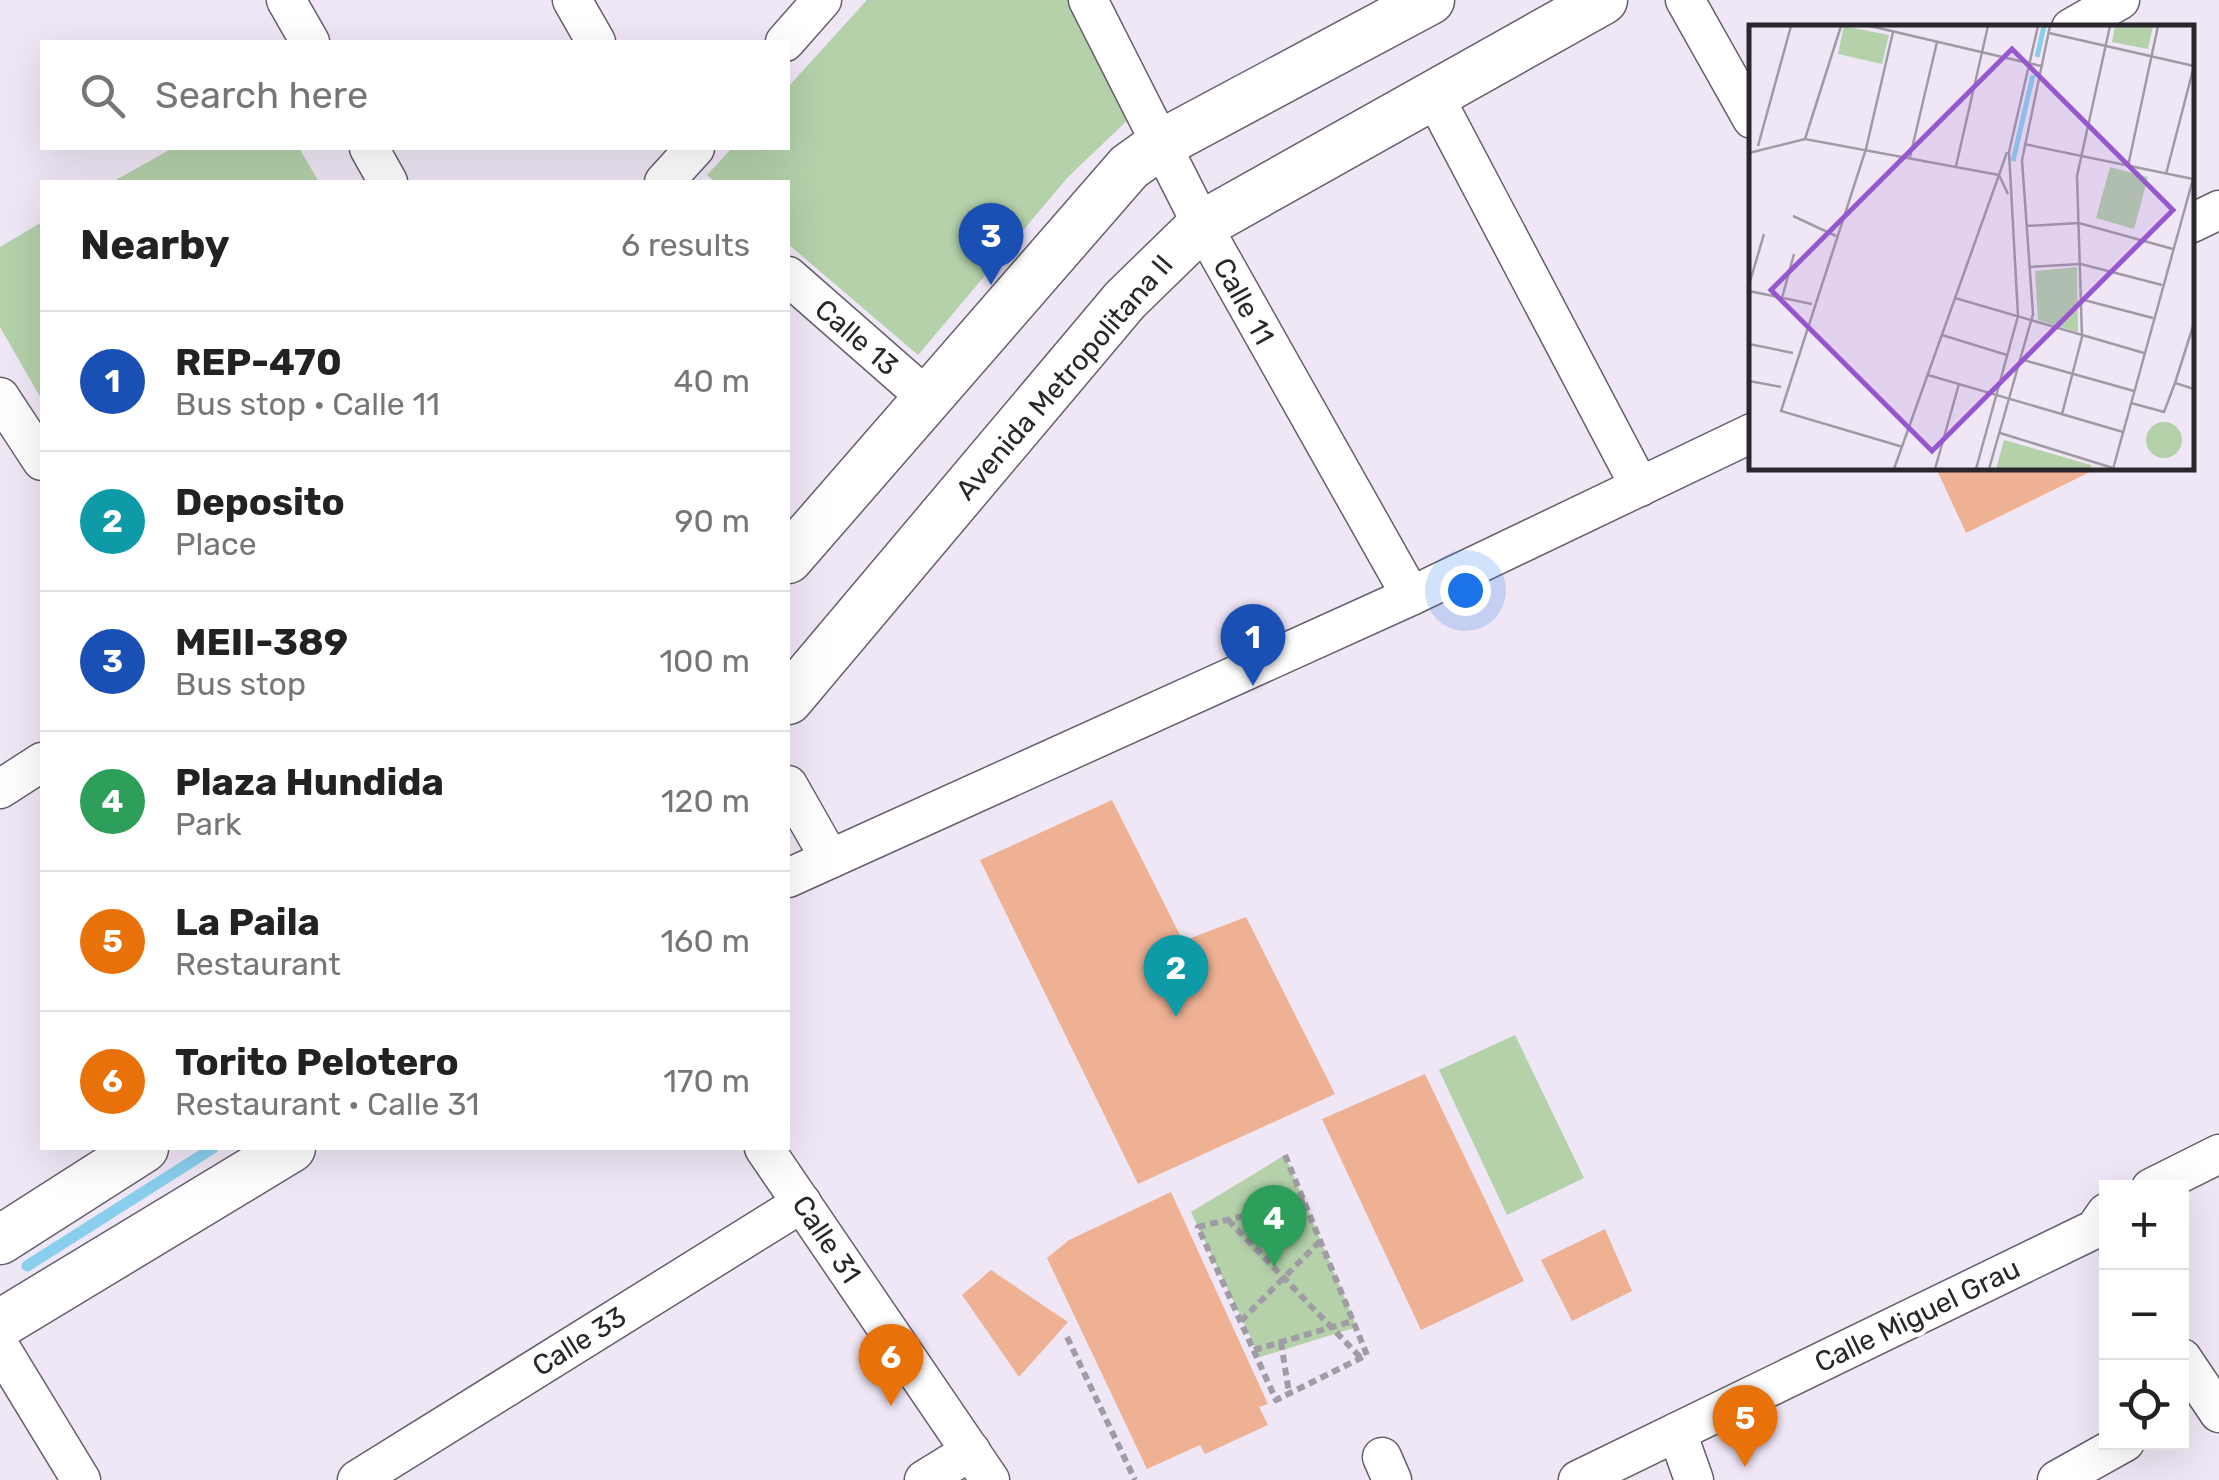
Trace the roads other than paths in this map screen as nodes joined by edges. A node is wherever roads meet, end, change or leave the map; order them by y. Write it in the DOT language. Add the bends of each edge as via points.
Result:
graph roads {
  1 [pos="286,0"];
  2 [pos="572,0"];
  3 [pos="822,0"];
  4 [pos="1088,0"];
  5 [pos="1603,0"];
  6 [pos="1685,0"];
  7 [pos="2120,0"];
  8 [pos="1402,7"];
  9 [pos="2076,25"];
  10 [pos="309,40"];
  11 [pos="595,40"];
  12 [pos="787,40"];
  13 [pos="1434,96"];
  14 [pos="1749,113"];
  15 [pos="1162,144"];
  16 [pos="370,150"];
  17 [pos="387,180"];
  18 [pos="2219,210"];
  19 [pos="2194,222"];
  20 [pos="1202,225"];
  21 [pos="790,278"];
  22 [pos="926,397"];
  23 [pos="3,406"];
  24 [pos="1749,434"];
  25 [pos="40,458"];
  26 [pos="1640,486"];
  27 [pos="790,557"];
  28 [pos="1411,596"];
  29 [pos="790,698"];
  30 [pos="40,763"];
  31 [pos="0,789"];
  32 [pos="790,795"];
  33 [pos="830,859"];
  34 [pos="790,877"];
  35 [pos="141,1150"];
  36 [pos="288,1150"];
  37 [pos="765,1150"];
  38 [pos="2219,1154"];
  39 [pos="2168,1180"];
  40 [pos="802,1203"];
  41 [pos="2099,1231"];
  42 [pos="0,1240"];
  43 [pos="0,1324"];
  44 [pos="0,1347"];
  45 [pos="2183,1360"];
  46 [pos="2203,1407"];
  47 [pos="1677,1432"];
  48 [pos="2111,1450"];
  49 [pos="981,1466"];
  50 [pos="81,1480"];
  51 [pos="356,1480"];
  52 [pos="924,1480"];
  53 [pos="1578,1480"];
  54 [pos="1694,1480"];
  55 [pos="2057,1480"];
  1 -- 10 [label="street"];
  2 -- 11 [label="street"];
  3 -- 12 [label="street"];
  4 -- 15 [label="street, Calle 11"];
  5 -- 13 [label="main road, Avenida Metropolitana II"];
  6 -- 14 [label="street"];
  7 -- 9 [label="street"];
  8 -- 15 [label="main road"];
  13 -- 20 [label="main road, Avenida Metropolitana II"];
  13 -- 26 [label="street"];
  15 -- 20 [label="street, Calle 11"];
  15 -- 22 [label="main road" via="1129,167"];
  16 -- 17 [label="street"];
  18 -- 19 [label="street"];
  20 -- 28 [label="street, Calle 11"];
  20 -- 29 [label="main road, Avenida Metropolitana II" via="1124,300"];
  21 -- 22 [label="street, Calle 13"];
  22 -- 27 [label="main road"];
  23 -- 25 [label="street"];
  24 -- 26 [label="street"];
  26 -- 28 [label="street"];
  28 -- 33 [label="street"];
  30 -- 31 [label="street"];
  32 -- 33 [label="street"];
  33 -- 34 [label="street"];
  35 -- 42 [label="main road"];
  36 -- 43 [label="main road"];
  37 -- 40 [label="street, Calle 31"];
  38 -- 39 [label="street"];
  40 -- 49 [label="street, Calle 31"];
  40 -- 51 [label="street, Calle 33"];
  41 -- 47 [label="street, Calle Miguel Grau"];
  44 -- 50 [label="street"];
  45 -- 46 [label="street"];
  47 -- 53 [label="street, Calle Miguel Grau"];
  47 -- 54 [label="street"];
  48 -- 55 [label="street"];
  49 -- 52 [label="street"];
}
